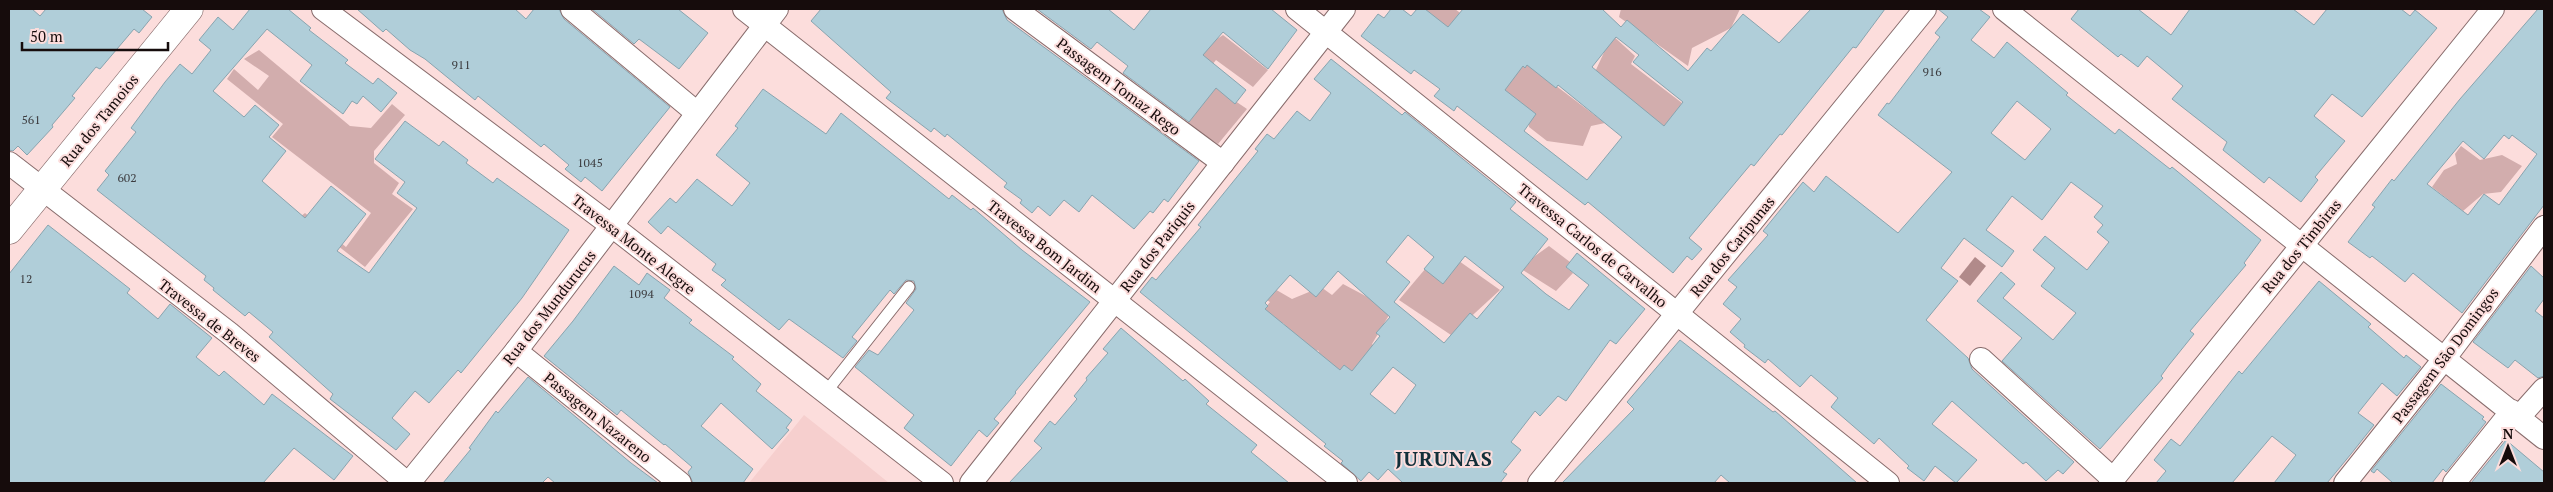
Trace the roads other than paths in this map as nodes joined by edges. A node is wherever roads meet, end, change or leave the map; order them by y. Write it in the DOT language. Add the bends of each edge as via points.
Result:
graph roads {
  1 [pos="189,9"];
  2 [pos="323,9"];
  3 [pos="572,9"];
  4 [pos="744,9"];
  5 [pos="1015,9"];
  6 [pos="1297,9"];
  7 [pos="1344,9"];
  8 [pos="1925,9"];
  9 [pos="2004,9"];
  10 [pos="2493,9"];
  11 [pos="770,17"];
  12 [pos="1326,30"];
  13 [pos="697,113"];
  14 [pos="9,163"];
  15 [pos="1222,163"];
  16 [pos="42,190"];
  17 [pos="612,226"];
  18 [pos="2544,227"];
  19 [pos="9,230"];
  20 [pos="2302,245"];
  21 [pos="909,287"];
  22 [pos="1115,300"];
  23 [pos="1678,313"];
  24 [pos="516,351"];
  25 [pos="1981,360"];
  26 [pos="2444,360"];
  27 [pos="2544,389"];
  28 [pos="826,392"];
  29 [pos="2516,414"];
  30 [pos="2544,438"];
  31 [pos="2111,481"];
  32 [pos="408,483"];
  33 [pos="680,483"];
  34 [pos="942,483"];
  35 [pos="971,483"];
  36 [pos="1346,483"];
  37 [pos="1539,483"];
  38 [pos="1888,483"];
  39 [pos="2345,483"];
  40 [pos="2454,483"];
  1 -- 16 [label="street, Rua dos Tamoios"];
  2 -- 17 [label="street, Travessa Monte Alegre"];
  3 -- 13 [label="street"];
  4 -- 11 [label="street, Travessa Bom Jardim"];
  5 -- 15 [label="street, Passagem Tomaz Rego"];
  6 -- 12 [label="street, Travessa Carlos de Carvalho"];
  7 -- 12 [label="street, Rua dos Pariquis"];
  8 -- 23 [label="street, Rua dos Caripunas"];
  9 -- 20 [label="street"];
  10 -- 20 [label="street, Rua dos Timbiras"];
  11 -- 13 [label="street, Rua dos Mundurucus"];
  11 -- 22 [label="street, Travessa Bom Jardim" via="935,161"];
  12 -- 15 [label="street, Rua dos Pariquis"];
  12 -- 23 [label="street, Travessa Carlos de Carvalho"];
  13 -- 17 [label="street, Rua dos Mundurucus"];
  14 -- 16 [label="street, Travessa de Breves"];
  15 -- 22 [label="street, Rua dos Pariquis"];
  16 -- 19 [label="street, Rua dos Tamoios"];
  16 -- 32 [label="street, Travessa de Breves" via="229,333"];
  17 -- 24 [label="street, Rua dos Mundurucus"];
  17 -- 28 [label="street, Travessa Monte Alegre"];
  18 -- 26 [label="street, Passagem São Domingos"];
  20 -- 26 [label="street"];
  20 -- 31 [label="street, Rua dos Timbiras"];
  21 -- 28 [label="lane"];
  22 -- 35 [label="street, Rua dos Pariquis"];
  22 -- 36 [label="street, Travessa Bom Jardim"];
  23 -- 37 [label="street, Rua dos Caripunas"];
  23 -- 38 [label="street, Travessa Carlos de Carvalho"];
  24 -- 32 [label="street, Rua dos Mundurucus"];
  24 -- 33 [label="street, Passagem Nazareno"];
  25 -- 31 [label="street"];
  26 -- 29 [label="street"];
  26 -- 39 [label="street, Passagem São Domingos"];
  27 -- 29 [label="street"];
  28 -- 34 [label="street, Travessa Monte Alegre"];
  29 -- 30 [label="street"];
  29 -- 40 [label="street"];
}
